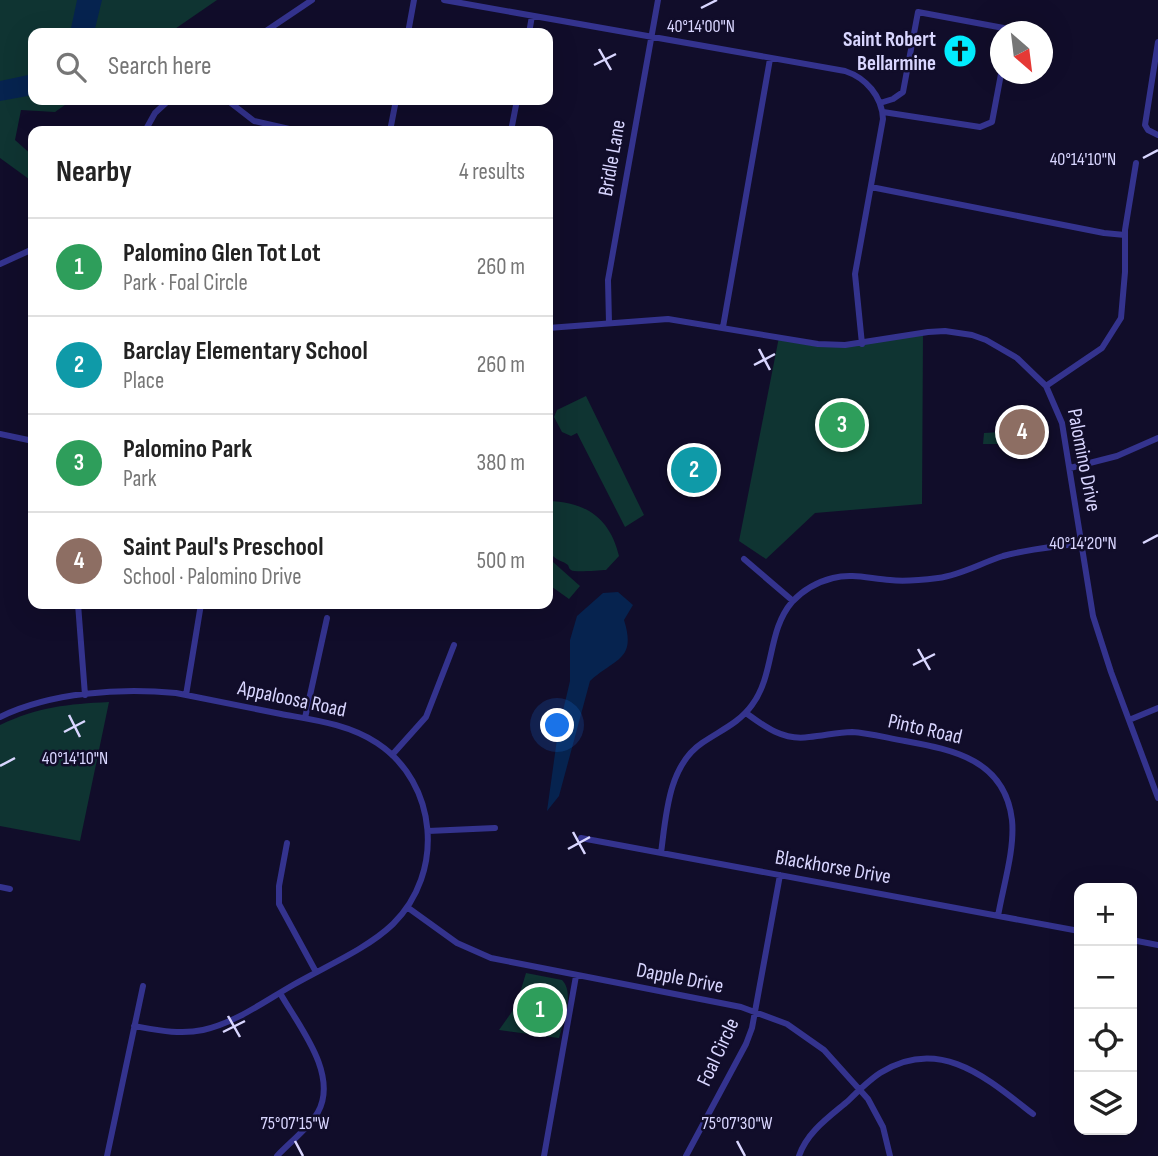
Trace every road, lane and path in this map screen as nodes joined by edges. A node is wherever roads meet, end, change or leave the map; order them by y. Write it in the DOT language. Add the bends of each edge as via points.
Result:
graph roads {
  1 [pos="313,0"];
  2 [pos="414,0"];
  3 [pos="443,0"];
  4 [pos="658,0"];
  5 [pos="532,16"];
  6 [pos="990,25"];
  7 [pos="271,28"];
  8 [pos="409,28"];
  9 [pos="529,28"];
  10 [pos="651,37"];
  11 [pos="1158,42"];
  12 [pos="770,58"];
  13 [pos="999,84"];
  14 [pos="879,100"];
  15 [pos="164,105"];
  16 [pos="233,105"];
  17 [pos="395,105"];
  18 [pos="516,105"];
  19 [pos="883,112"];
  20 [pos="148,126"];
  21 [pos="276,126"];
  22 [pos="391,126"];
  23 [pos="512,126"];
  24 [pos="1158,135"];
  25 [pos="1136,163"];
  26 [pos="871,187"];
  27 [pos="1125,235"];
  28 [pos="28,251"];
  29 [pos="0,264"];
  30 [pos="609,323"];
  31 [pos="723,327"];
  32 [pos="553,328"];
  33 [pos="862,344"];
  34 [pos="1046,386"];
  35 [pos="0,435"];
  36 [pos="1158,438"];
  37 [pos="28,439"];
  38 [pos="1070,468"];
  39 [pos="1081,543"];
  40 [pos="744,559"];
  41 [pos="793,601"];
  42 [pos="78,609"];
  43 [pos="200,609"];
  44 [pos="327,618"];
  45 [pos="454,645"];
  46 [pos="85,695"];
  47 [pos="186,695"];
  48 [pos="1158,708"];
  49 [pos="746,713"];
  50 [pos="0,716"];
  51 [pos="305,718"];
  52 [pos="1129,720"];
  53 [pos="392,755"];
  54 [pos="1158,798"];
  55 [pos="495,828"];
  56 [pos="428,831"];
  57 [pos="581,838"];
  58 [pos="287,843"];
  59 [pos="661,853"];
  60 [pos="780,875"];
  61 [pos="0,887"];
  62 [pos="10,889"];
  63 [pos="407,907"];
  64 [pos="999,916"];
  65 [pos="1074,930"];
  66 [pos="1137,941"];
  67 [pos="1158,945"];
  68 [pos="316,972"];
  69 [pos="576,976"];
  70 [pos="143,986"];
  71 [pos="280,993"];
  72 [pos="755,1011"];
  73 [pos="134,1026"];
  74 [pos="860,1089"];
  75 [pos="1033,1114"];
  76 [pos="107,1156"];
  77 [pos="277,1156"];
  78 [pos="544,1156"];
  79 [pos="686,1156"];
  80 [pos="799,1156"];
  81 [pos="890,1156"];
  1 -- 7 [label="street"];
  2 -- 8 [label="street"];
  3 -- 5 [label="street"];
  4 -- 10 [label="street, Bridle Lane"];
  5 -- 9 [label="street"];
  5 -- 10 [label="street"];
  6 -- 14 [label="street" via="918,12 904,92"];
  10 -- 12 [label="street"];
  10 -- 30 [label="street, Bridle Lane" via="608,280"];
  11 -- 24 [label="street" via="1145,125"];
  12 -- 14 [label="street" via="852,74"];
  12 -- 31 [label="street"];
  13 -- 19 [label="street" via="992,122 980,127"];
  14 -- 19 [label="street"];
  15 -- 20 [label="street"];
  16 -- 21 [label="street" via="254,121"];
  17 -- 22 [label="street"];
  18 -- 23 [label="street"];
  19 -- 26 [label="street"];
  25 -- 27 [label="street"];
  26 -- 27 [label="street"];
  26 -- 33 [label="street" via="855,274"];
  27 -- 34 [label="street" via="1124,308 1114,332 1091,357"];
  28 -- 29 [label="street"];
  30 -- 31 [label="street, Palomino Drive" via="668,319"];
  30 -- 32 [label="street, Palomino Drive"];
  31 -- 33 [label="street, Palomino Drive" via="818,344"];
  33 -- 34 [label="street, Palomino Drive" via="928,332 959,332 1017,358"];
  34 -- 38 [label="street, Palomino Drive" via="1062,423"];
  35 -- 37 [label="street"];
  36 -- 38 [label="street" via="1117,456"];
  38 -- 39 [label="street, Palomino Drive"];
  39 -- 41 [label="street" via="1014,554 937,578 831,578"];
  39 -- 52 [label="street, Palomino Drive" via="1093,616"];
  40 -- 41 [label="street"];
  41 -- 49 [label="street" via="776,631 761,690"];
  42 -- 46 [label="street"];
  43 -- 47 [label="street"];
  44 -- 51 [label="street"];
  45 -- 53 [label="street" via="426,717"];
  46 -- 47 [label="street, Appaloosa Road" via="159,691"];
  46 -- 50 [label="street, Appaloosa Road" via="52,699"];
  47 -- 51 [label="street, Appaloosa Road"];
  48 -- 52 [label="street"];
  49 -- 59 [label="street" via="702,743 682,764 674,782"];
  49 -- 64 [label="street, Pinto Road" via="784,736 866,733 944,748 976,762 1002,790 1012,819"];
  51 -- 53 [label="street, Appaloosa Road" via="363,735"];
  52 -- 54 [label="street, Palomino Drive"];
  53 -- 56 [label="street, Appaloosa Road" via="415,785"];
  55 -- 56 [label="street"];
  56 -- 63 [label="street, Appaloosa Road" via="423,876"];
  57 -- 59 [label="street, Blackhorse Drive"];
  58 -- 68 [label="street" via="279,904"];
  59 -- 60 [label="street, Blackhorse Drive"];
  60 -- 64 [label="street, Blackhorse Drive"];
  60 -- 72 [label="street, Foal Circle"];
  61 -- 62 [label="street"];
  63 -- 68 [label="street, Appaloosa Road" via="373,939"];
  63 -- 69 [label="street, Dapple Drive" via="478,954"];
  64 -- 65 [label="street, Blackhorse Drive"];
  66 -- 67 [label="street"];
  68 -- 71 [label="street, Appaloosa Road"];
  69 -- 72 [label="street, Dapple Drive"];
  69 -- 78 [label="street"];
  70 -- 73 [label="street"];
  71 -- 73 [label="street, Appaloosa Road" via="202,1030 169,1032"];
  71 -- 77 [label="street" via="322,1068 325,1089 318,1113"];
  72 -- 74 [label="street, Dapple Drive" via="813,1040"];
  72 -- 79 [label="street, Foal Circle" via="746,1044"];
  73 -- 76 [label="street"];
  74 -- 75 [label="street" via="897,1065 937,1059 975,1071"];
  74 -- 80 [label="street" via="810,1135"];
  74 -- 81 [label="street, Dapple Drive" via="880,1119"];
}
